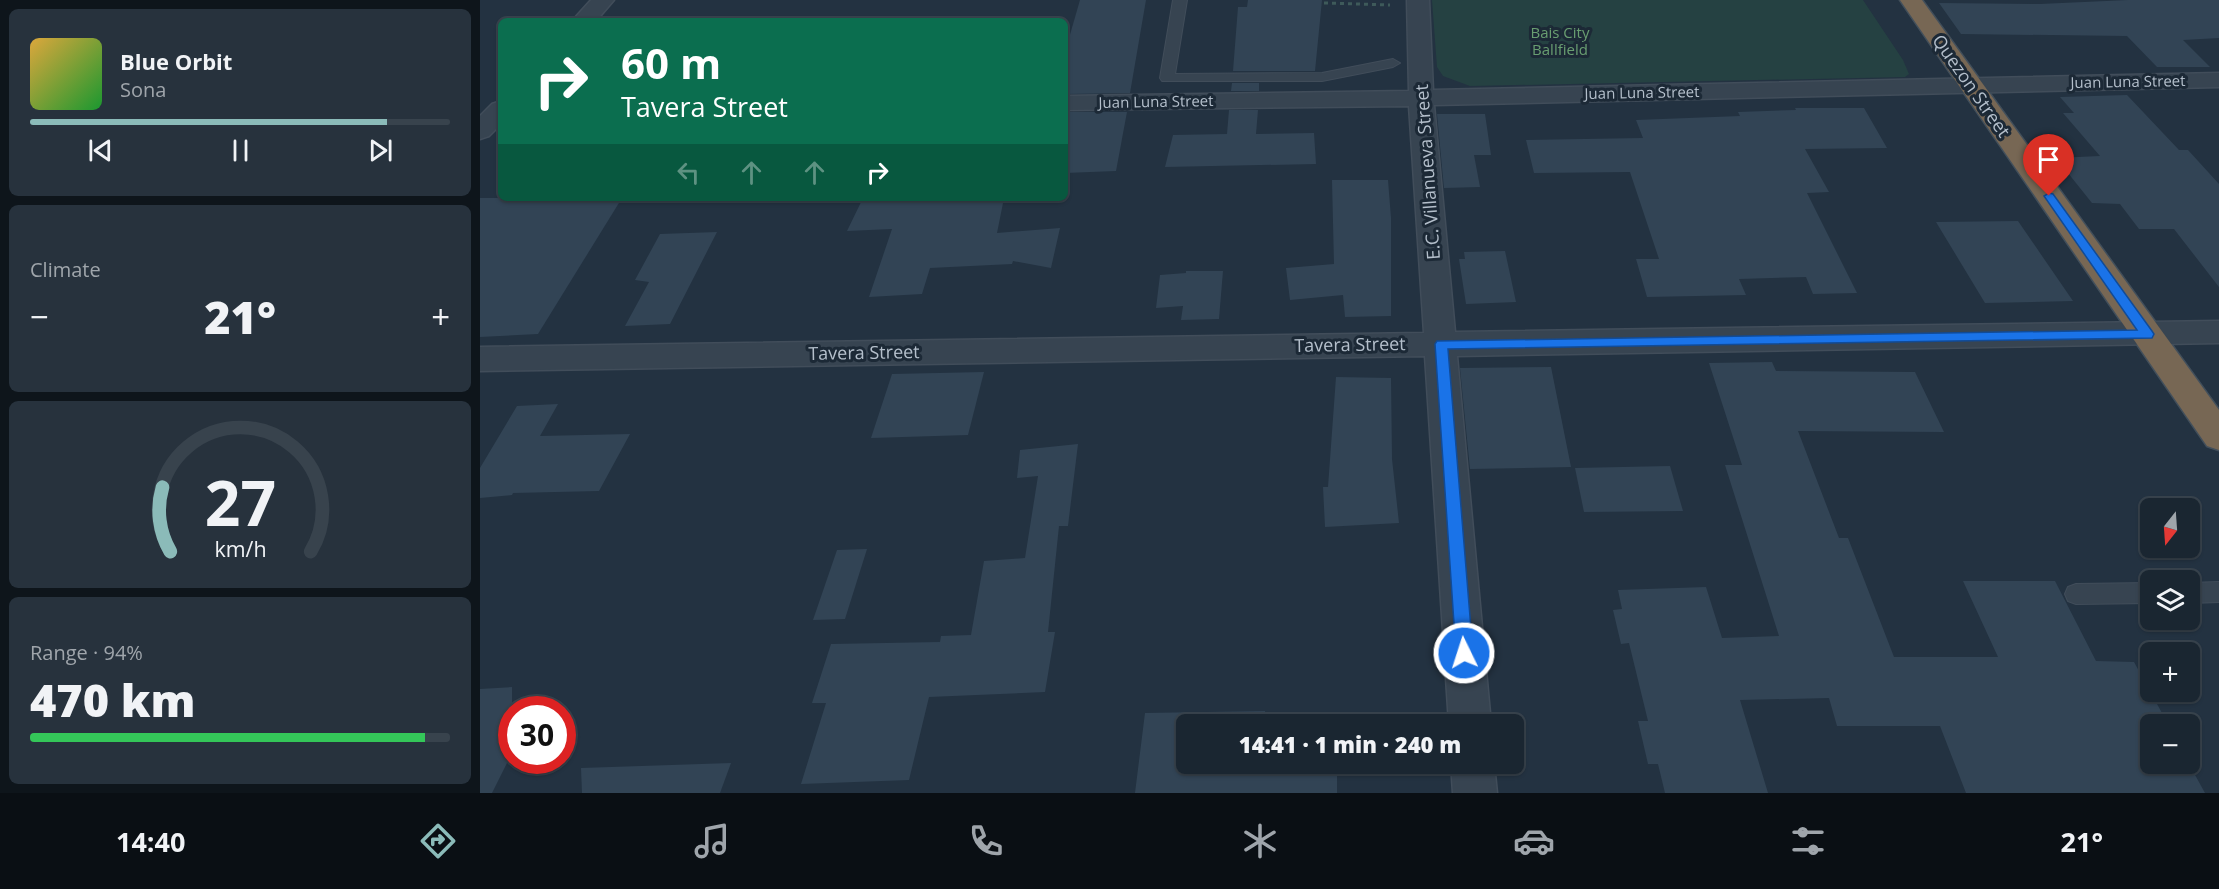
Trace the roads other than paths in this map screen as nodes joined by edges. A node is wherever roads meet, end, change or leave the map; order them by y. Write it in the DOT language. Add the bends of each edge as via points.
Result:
graph roads {
  1 [pos="603,0"];
  2 [pos="1180,0"];
  3 [pos="1911,0"];
  4 [pos="1418,3"];
  5 [pos="586,18"];
  6 [pos="1393,63"];
  7 [pos="2219,80"];
  8 [pos="1970,85"];
  9 [pos="1422,98"];
  10 [pos="1068,103"];
  11 [pos="495,111"];
  12 [pos="480,131"];
  13 [pos="2219,332"];
  14 [pos="2147,334"];
  15 [pos="1442,344"];
  16 [pos="480,359"];
  17 [pos="2219,436"];
  18 [pos="2219,592"];
  19 [pos="2140,593"];
  20 [pos="2200,593"];
  21 [pos="2076,594"];
  22 [pos="1469,714"];
  23 [pos="1474,774"];
  24 [pos="1475,793"];
  1 -- 5 [label="street"];
  2 -- 6 [label="lane" via="1167,78 1322,77"];
  3 -- 8 [label="highway, Quezon Street"];
  4 -- 9 [label="street, E.C. Villanueva Street"];
  7 -- 8 [label="street, Juan Luna Street"];
  8 -- 9 [label="street, Juan Luna Street"];
  8 -- 14 [label="highway, Quezon Street"];
  9 -- 10 [label="street, Juan Luna Street"];
  9 -- 15 [label="street, E.C. Villanueva Street"];
  11 -- 12 [label="street"];
  13 -- 14 [label="street, Tavera Street"];
  14 -- 15 [label="street, Tavera Street"];
  14 -- 17 [label="highway, Quezon Street"];
  15 -- 16 [label="street, Tavera Street"];
  15 -- 22 [label="street, E.C. Villanueva Street"];
  18 -- 20 [label="lane"];
  19 -- 21 [label="lane"];
  23 -- 24 [label="street"];
}
